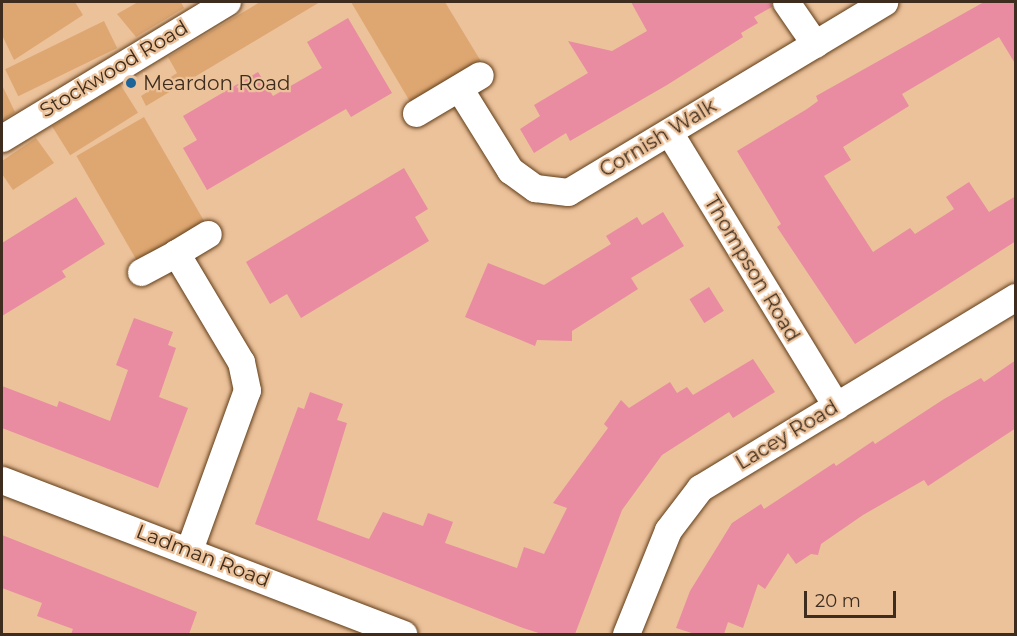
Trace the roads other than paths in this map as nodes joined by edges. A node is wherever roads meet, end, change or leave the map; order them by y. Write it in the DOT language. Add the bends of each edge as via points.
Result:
graph roads {
  1 [pos="227,2"];
  2 [pos="786,2"];
  3 [pos="884,2"];
  4 [pos="815,44"];
  5 [pos="416,113"];
  6 [pos="669,132"];
  7 [pos="2,138"];
  8 [pos="208,234"];
  9 [pos="176,253"];
  10 [pos="141,272"];
  11 [pos="1016,297"];
  12 [pos="836,406"];
  13 [pos="2,480"];
  14 [pos="189,550"];
  15 [pos="404,634"];
  16 [pos="626,634"];
  1 -- 7 [label="street, Stockwood Road"];
  2 -- 4 [label="street"];
  3 -- 4 [label="street, Cornish Walk"];
  4 -- 6 [label="street, Cornish Walk"];
  5 -- 6 [label="street, Cornish Walk" via="470,81 510,170 535,188 568,192"];
  6 -- 12 [label="street, Thompson Road"];
  8 -- 9 [label="street"];
  9 -- 10 [label="street"];
  9 -- 14 [label="street" via="246,376 247,390"];
  11 -- 12 [label="street, Lacey Road"];
  12 -- 16 [label="street, Lacey Road" via="700,488 668,530"];
  13 -- 14 [label="street, Ladman Road"];
  14 -- 15 [label="street, Ladman Road"];
}
